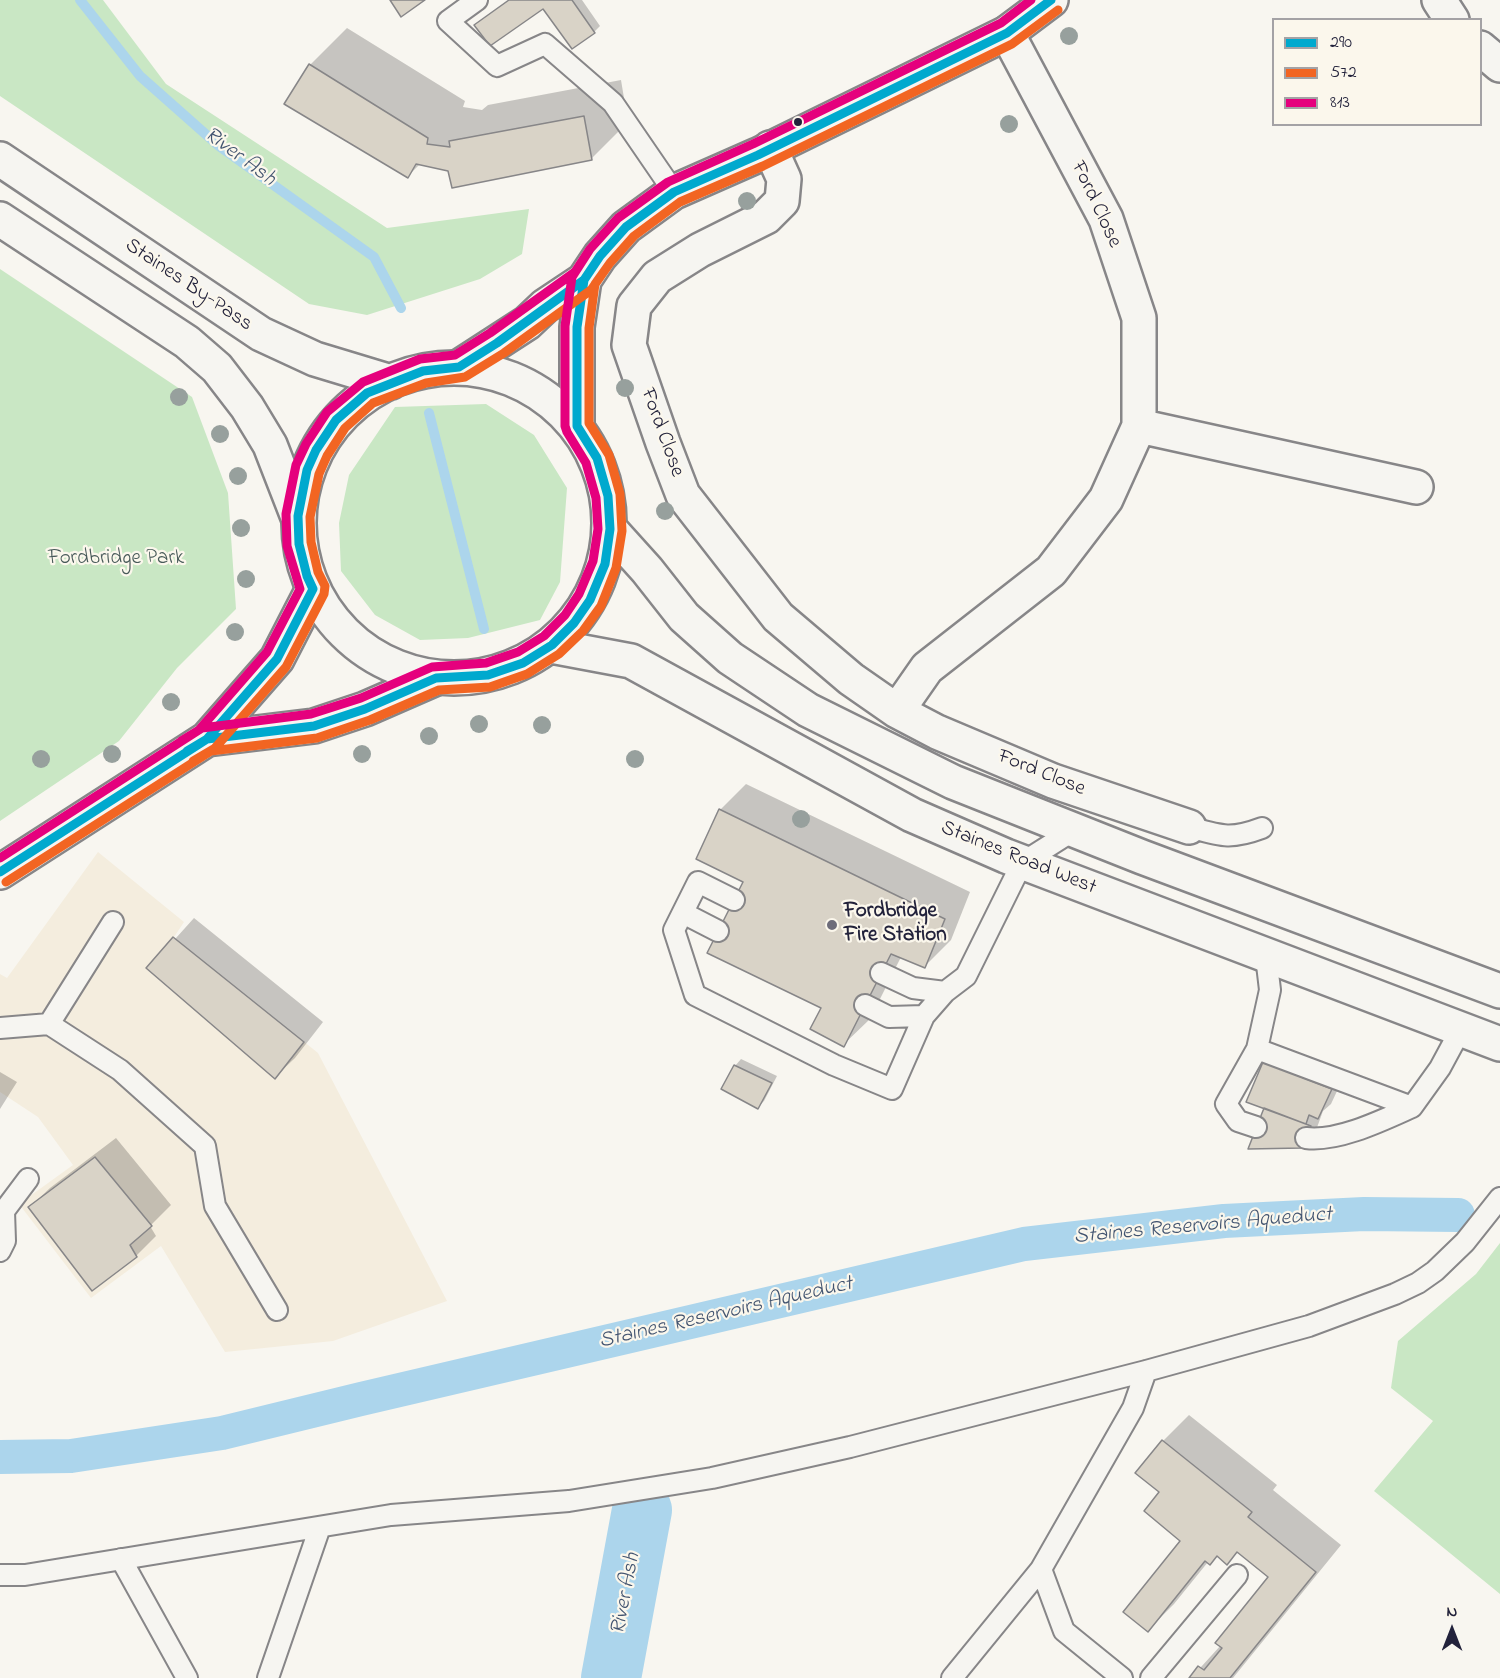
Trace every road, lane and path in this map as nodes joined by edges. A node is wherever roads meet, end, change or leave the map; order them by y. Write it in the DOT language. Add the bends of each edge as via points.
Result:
graph roads {
  1 [pos="477,0"];
  2 [pos="1439,0"];
  3 [pos="1025,12"];
  4 [pos="1451,18"];
  5 [pos="1482,50"];
  6 [pos="1500,65"];
  7 [pos="770,148"];
  8 [pos="0,159"];
  9 [pos="674,192"];
  10 [pos="0,219"];
  11 [pos="584,279"];
  12 [pos="459,367"];
  13 [pos="391,382"];
  14 [pos="577,426"];
  15 [pos="1139,426"];
  16 [pos="1416,487"];
  17 [pos="298,517"];
  18 [pos="610,530"];
  19 [pos="313,589"];
  20 [pos="550,646"];
  21 [pos="436,678"];
  22 [pos="897,711"];
  23 [pos="207,739"];
  24 [pos="1189,827"];
  25 [pos="1262,828"];
  26 [pos="1074,830"];
  27 [pos="1022,862"];
  28 [pos="0,872"];
  29 [pos="734,900"];
  30 [pos="683,913"];
  31 [pos="113,922"];
  32 [pos="718,931"];
  33 [pos="1266,956"];
  34 [pos="881,973"];
  35 [pos="1500,991"];
  36 [pos="945,992"];
  37 [pos="865,1005"];
  38 [pos="924,1016"];
  39 [pos="49,1024"];
  40 [pos="0,1028"];
  41 [pos="1461,1029"];
  42 [pos="1500,1044"];
  43 [pos="1257,1049"];
  44 [pos="1412,1107"];
  45 [pos="1256,1127"];
  46 [pos="1306,1138"];
  47 [pos="28,1179"];
  48 [pos="1500,1198"];
  49 [pos="0,1251"];
  50 [pos="277,1310"];
  51 [pos="1146,1371"];
  52 [pos="320,1527"];
  53 [pos="121,1559"];
  54 [pos="1041,1569"];
  55 [pos="0,1575"];
  56 [pos="1237,1575"];
  57 [pos="187,1678"];
  58 [pos="268,1678"];
  59 [pos="952,1678"];
  60 [pos="1122,1678"];
  61 [pos="1151,1678"];
  1 -- 9 [label="lane" via="448,21 497,66 545,44 614,103"];
  2 -- 4 [label="main road"];
  3 -- 7 [label="main road"];
  3 -- 15 [label="main road, Ford Close" via="1106,219 1139,318"];
  5 -- 6 [label="main road"];
  7 -- 9 [label="main road"];
  7 -- 22 [label="main road, Ford Close" via="784,179 782,201 766,217 657,277 634,306 629,345 683,495 778,617 851,679"];
  8 -- 13 [label="main road, Staines By-Pass" via="261,334 315,359"];
  9 -- 11 [label="main road" via="626,227"];
  10 -- 17 [label="main road" via="187,342 217,368 270,445"];
  11 -- 12 [label="main road" via="527,323"];
  11 -- 14 [label="main road" via="577,327"];
  12 -- 13 [label="main road" via="423,371"];
  12 -- 14 [label="main road" via="513,378 548,398"];
  13 -- 17 [label="main road" via="367,393 336,420 307,470"];
  14 -- 18 [label="main road" via="597,458 608,496"];
  15 -- 16 [label="main road"];
  15 -- 22 [label="main road, Ford Close" via="1106,499 1051,571 927,668"];
  17 -- 19 [label="main road" via="299,544"];
  18 -- 20 [label="main road" via="605,564 590,600 574,623"];
  18 -- 26 [label="main road" via="692,624 730,658 808,710 953,782"];
  19 -- 21 [label="main road" via="343,633 375,658 400,670"];
  19 -- 23 [label="main road" via="277,659"];
  20 -- 21 [label="main road" via="523,663 488,675"];
  20 -- 27 [label="main road, Staines Road West" via="631,661 912,815"];
  21 -- 23 [label="main road" via="314,726"];
  22 -- 24 [label="main road, Ford Close" via="1053,781"];
  23 -- 28 [label="main road"];
  24 -- 25 [label="lane" via="1220,836 1240,836"];
  26 -- 27 [label="lane"];
  26 -- 35 [label="main road"];
  27 -- 33 [label="main road, Staines Road West"];
  27 -- 36 [label="lane" via="966,976"];
  29 -- 30 [label="lane" via="698,882"];
  30 -- 32 [label="lane"];
  30 -- 38 [label="lane" via="674,930 695,995 834,1065 892,1089"];
  31 -- 39 [label="lane"];
  33 -- 41 [label="main road, Staines Road West"];
  33 -- 43 [label="lane" via="1270,990"];
  34 -- 36 [label="lane" via="913,988"];
  36 -- 38 [label="lane"];
  37 -- 38 [label="lane" via="889,1017"];
  39 -- 40 [label="lane"];
  39 -- 50 [label="lane" via="120,1070 205,1146 215,1206"];
  41 -- 42 [label="main road, Staines Road West"];
  41 -- 44 [label="lane"];
  43 -- 44 [label="lane"];
  43 -- 45 [label="lane" via="1227,1104 1238,1121"];
  44 -- 46 [label="lane" via="1373,1125 1319,1140"];
  47 -- 49 [label="lane" via="4,1211 5,1241"];
  48 -- 51 [label="lane" via="1465,1242 1418,1283 1310,1326"];
  51 -- 52 [label="lane" via="712,1478 569,1501 391,1515"];
  51 -- 54 [label="lane" via="1133,1408"];
  52 -- 53 [label="lane"];
  52 -- 58 [label="lane"];
  53 -- 55 [label="lane" via="25,1575"];
  53 -- 57 [label="lane"];
  54 -- 59 [label="lane"];
  54 -- 60 [label="lane" via="1064,1631"];
  56 -- 61 [label="lane"];
}
